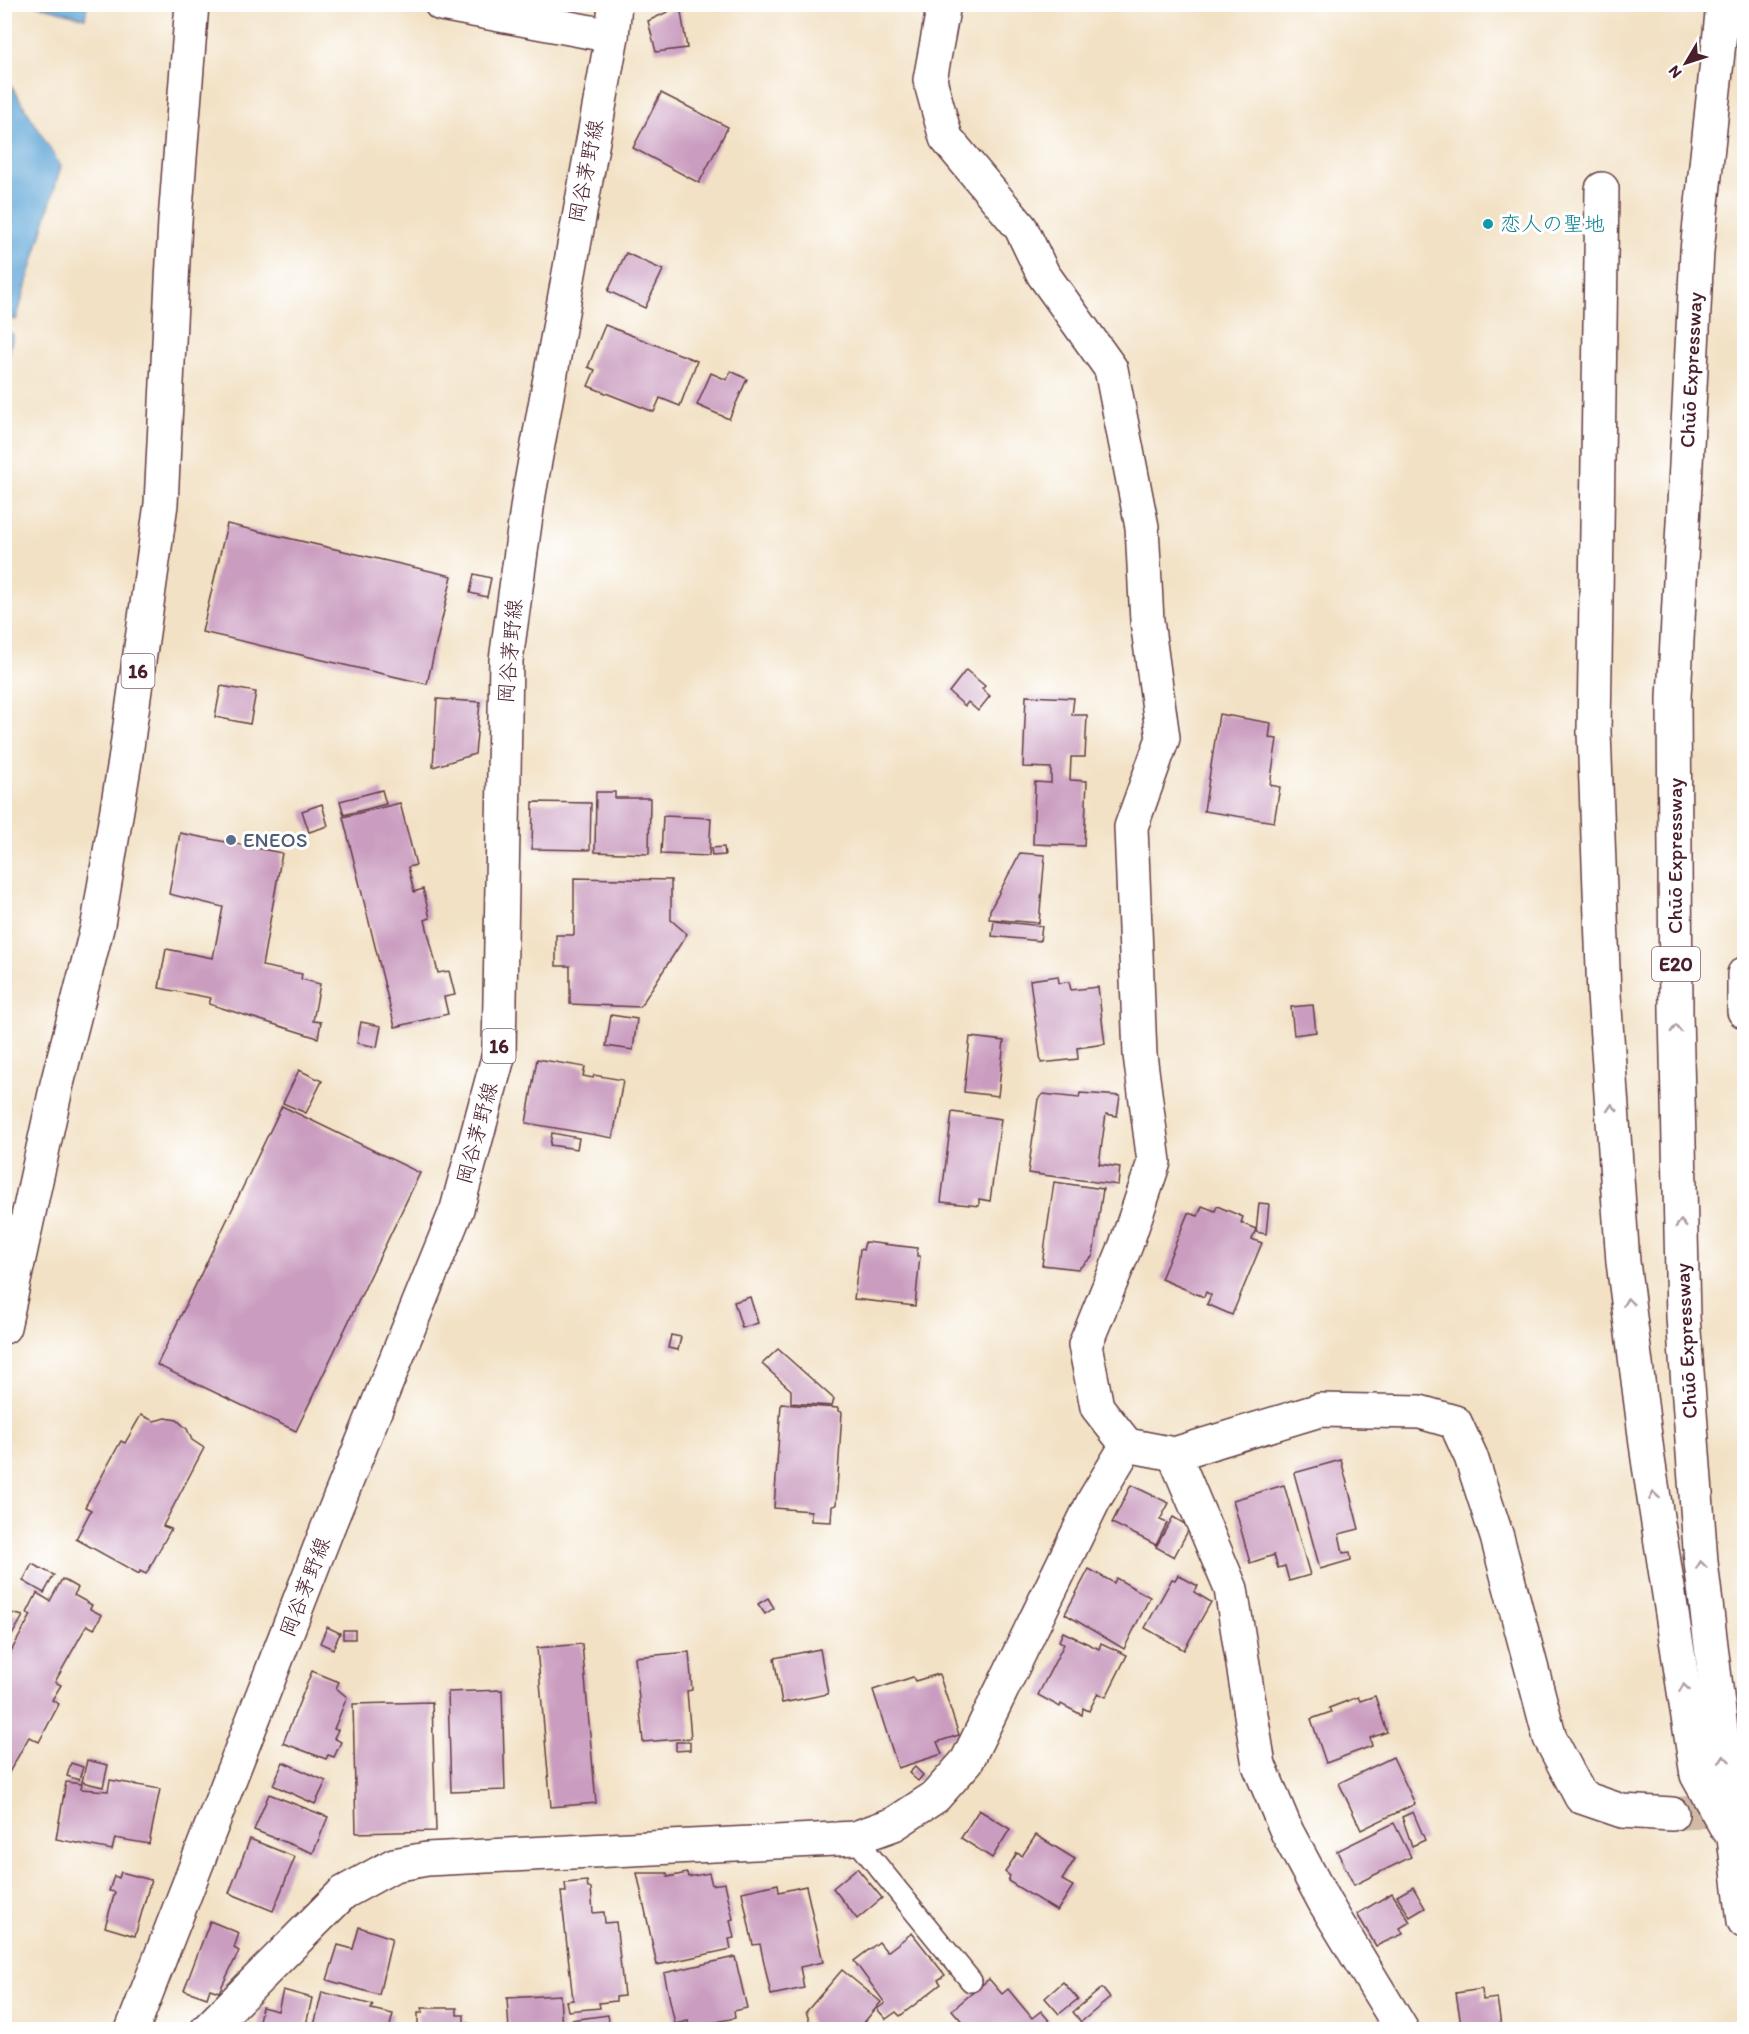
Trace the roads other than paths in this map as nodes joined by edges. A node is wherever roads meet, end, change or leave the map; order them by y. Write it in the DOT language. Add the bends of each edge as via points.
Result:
graph roads {
  1 [pos="192,4"];
  2 [pos="441,4"];
  3 [pos="944,4"];
  4 [pos="1723,4"];
  5 [pos="613,20"];
  6 [pos="1602,189"];
  7 [pos="1744,974"];
  8 [pos="1744,1011"];
  9 [pos="4,1327"];
  10 [pos="1126,1445"];
  11 [pos="1174,1454"];
  12 [pos="1672,1814"];
  13 [pos="855,1838"];
  14 [pos="1734,1841"];
  15 [pos="1744,1921"];
  16 [pos="971,1981"];
  17 [pos="132,2030"];
  18 [pos="207,2030"];
  19 [pos="1402,2030"];
  1 -- 9 [label="main road, 16" via="175,221 161,504 126,761 98,924 57,1084"];
  2 -- 5 [label="main road"];
  3 -- 10 [label="main road" via="930,80 946,138 1021,228 1043,274 1111,369 1142,527 1148,621 1163,738 1131,826 1140,1055 1154,1162 1126,1245 1085,1345 1097,1407"];
  14 -- 4 [label="main road, Chūō Expressway / E20, one-way" via="1701,1562 1683,1317 1674,698 1697,251"];
  5 -- 17 [label="main road, 岡谷茅野線 / 16" via="529,494 506,660 499,1054 457,1209"];
  14 -- 6 [label="main road, one-way" via="1697,1775 1648,1459 1623,1262 1604,995 1594,732"];
  7 -- 8 [label="main road"];
  10 -- 11 [label="main road"];
  10 -- 13 [label="main road" via="1094,1500 967,1761 935,1797 894,1824"];
  11 -- 12 [label="main road" via="1320,1410 1420,1412 1455,1422 1471,1457 1497,1537 1550,1738 1581,1797 1622,1811"];
  11 -- 19 [label="main road" via="1231,1589 1259,1766 1324,1903"];
  13 -- 16 [label="lane"];
  13 -- 18 [label="main road" via="427,1859 394,1865 343,1893"];
  14 -- 15 [label="main road, Chūō Expressway / E20"];
}
